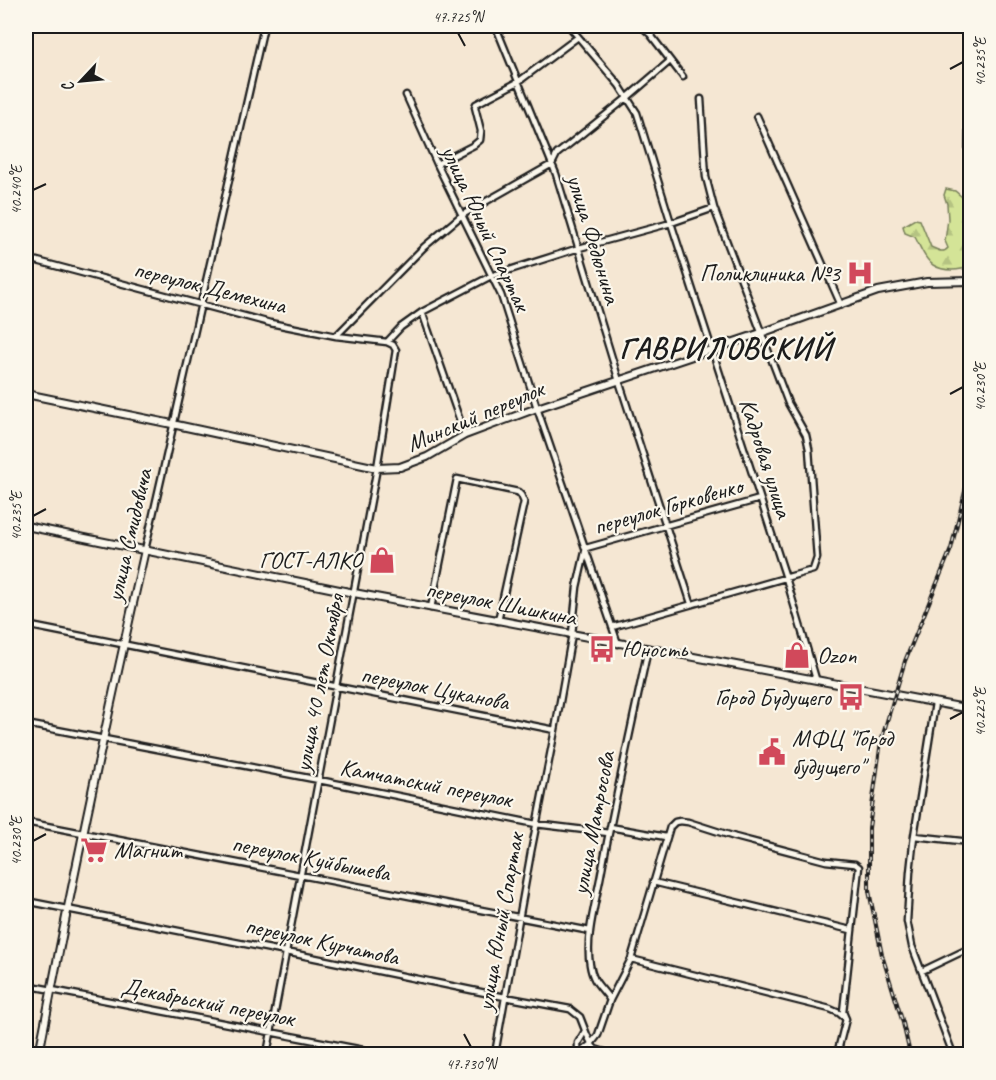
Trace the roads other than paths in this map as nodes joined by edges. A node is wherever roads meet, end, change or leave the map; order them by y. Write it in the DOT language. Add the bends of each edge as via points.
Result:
graph roads {
  1 [pos="264,26"];
  2 [pos="498,26"];
  3 [pos="569,26"];
  4 [pos="641,26"];
  5 [pos="578,37"];
  6 [pos="670,61"];
  7 [pos="683,77"];
  8 [pos="518,82"];
  9 [pos="406,95"];
  10 [pos="628,97"];
  11 [pos="701,99"];
  12 [pos="757,116"];
  13 [pos="437,164"];
  14 [pos="552,164"];
  15 [pos="714,208"];
  16 [pos="462,215"];
  17 [pos="671,223"];
  18 [pos="579,248"];
  19 [pos="26,258"];
  20 [pos="491,276"];
  21 [pos="970,281"];
  22 [pos="200,304"];
  23 [pos="841,305"];
  24 [pos="422,312"];
  25 [pos="761,333"];
  26 [pos="336,336"];
  27 [pos="387,342"];
  28 [pos="712,350"];
  29 [pos="619,381"];
  30 [pos="26,394"];
  31 [pos="537,408"];
  32 [pos="172,424"];
  33 [pos="465,435"];
  34 [pos="377,468"];
  35 [pos="760,499"];
  36 [pos="26,526"];
  37 [pos="667,526"];
  38 [pos="586,548"];
  39 [pos="145,550"];
  40 [pos="786,578"];
  41 [pos="354,593"];
  42 [pos="692,603"];
  43 [pos="431,608"];
  44 [pos="498,621"];
  45 [pos="26,625"];
  46 [pos="612,627"];
  47 [pos="572,634"];
  48 [pos="123,644"];
  49 [pos="618,644"];
  50 [pos="648,649"];
  51 [pos="816,680"];
  52 [pos="336,687"];
  53 [pos="935,702"];
  54 [pos="970,709"];
  55 [pos="26,724"];
  56 [pos="555,730"];
  57 [pos="102,739"];
  58 [pos="319,780"];
  59 [pos="26,822"];
  60 [pos="536,824"];
  61 [pos="609,830"];
  62 [pos="83,833"];
  63 [pos="914,836"];
  64 [pos="666,837"];
  65 [pos="970,842"];
  66 [pos="301,875"];
  67 [pos="653,882"];
  68 [pos="26,901"];
  69 [pos="67,909"];
  70 [pos="519,917"];
  71 [pos="851,930"];
  72 [pos="590,931"];
  73 [pos="970,948"];
  74 [pos="286,952"];
  75 [pos="631,959"];
  76 [pos="922,971"];
  77 [pos="26,985"];
  78 [pos="51,990"];
  79 [pos="505,997"];
  80 [pos="610,1000"];
  81 [pos="846,1019"];
  82 [pos="585,1031"];
  83 [pos="271,1032"];
  84 [pos="591,1044"];
  85 [pos="39,1054"];
  86 [pos="267,1054"];
  87 [pos="384,1054"];
  88 [pos="495,1054"];
  89 [pos="578,1054"];
  90 [pos="611,1054"];
  91 [pos="837,1054"];
  92 [pos="953,1054"];
  1 -- 22 [label="street, улица Смидовича"];
  2 -- 8 [label="street, улица Федюнина"];
  3 -- 5 [label="street, Кадровая улица"];
  4 -- 6 [label="street"];
  5 -- 8 [label="street"];
  5 -- 10 [label="street, Кадровая улица"];
  6 -- 7 [label="street"];
  6 -- 10 [label="street"];
  8 -- 13 [label="street" via="476,104 480,140"];
  8 -- 14 [label="street, улица Федюнина"];
  9 -- 13 [label="street, улица Юный Спартак"];
  10 -- 14 [label="street" via="557,154"];
  10 -- 17 [label="street, Кадровая улица" via="637,113"];
  11 -- 15 [label="street" via="706,177"];
  12 -- 23 [label="street"];
  13 -- 16 [label="street, улица Юный Спартак"];
  14 -- 16 [label="street"];
  14 -- 18 [label="street, улица Федюнина"];
  15 -- 17 [label="street"];
  15 -- 25 [label="street"];
  16 -- 20 [label="street, улица Юный Спартак"];
  16 -- 26 [label="street" via="424,247"];
  17 -- 18 [label="street"];
  17 -- 28 [label="street, Кадровая улица"];
  18 -- 20 [label="street"];
  18 -- 29 [label="street, улица Федюнина"];
  19 -- 22 [label="street, переулок Демехина"];
  20 -- 24 [label="street"];
  20 -- 31 [label="street, улица Юный Спартак" via="501,295"];
  21 -- 23 [label="street, Минский переулок" via="927,282 878,291"];
  22 -- 26 [label="street, переулок Демехина"];
  22 -- 32 [label="street, улица Смидовича"];
  23 -- 25 [label="street, Минский переулок"];
  24 -- 27 [label="street"];
  24 -- 33 [label="street"];
  25 -- 28 [label="street, Минский переулок"];
  25 -- 40 [label="street" via="809,448 817,558 813,570"];
  26 -- 27 [label="street, переулок Демехина"];
  27 -- 34 [label="street, улица 40 лет Октября" via="396,350"];
  28 -- 29 [label="street, Минский переулок"];
  28 -- 35 [label="street, Кадровая улица"];
  29 -- 31 [label="street, Минский переулок"];
  29 -- 37 [label="street, улица Федюнина"];
  30 -- 32 [label="street, Минский переулок"];
  31 -- 33 [label="street, Минский переулок"];
  31 -- 38 [label="street, улица Юный Спартак"];
  32 -- 34 [label="street, Минский переулок"];
  32 -- 39 [label="street, улица Смидовича"];
  33 -- 34 [label="street, Минский переулок" via="427,457 400,467"];
  34 -- 41 [label="street, улица 40 лет Октября"];
  35 -- 37 [label="street, переулок Горковенко"];
  35 -- 40 [label="street, Кадровая улица"];
  36 -- 39 [label="street, переулок Шишкина"];
  37 -- 38 [label="street, переулок Горковенко"];
  37 -- 42 [label="street, улица Федюнина"];
  38 -- 46 [label="street, улица Юный Спартак"];
  38 -- 47 [label="street, улица Юный Спартак"];
  39 -- 41 [label="street, переулок Шишкина"];
  39 -- 48 [label="street, улица Смидовича"];
  40 -- 42 [label="street"];
  40 -- 51 [label="street, Кадровая улица"];
  41 -- 43 [label="street, переулок Шишкина"];
  41 -- 52 [label="street, улица 40 лет Октября"];
  42 -- 46 [label="street"];
  43 -- 44 [label="street, переулок Шишкина"];
  43 -- 44 [label="street" via="457,479 518,492 524,502"];
  44 -- 47 [label="street, переулок Шишкина"];
  45 -- 48 [label="street, переулок Цуканова"];
  46 -- 49 [label="street, улица Юный Спартак"];
  47 -- 49 [label="street, переулок Шишкина"];
  47 -- 56 [label="street, улица Юный Спартак"];
  48 -- 52 [label="street, переулок Цуканова"];
  48 -- 57 [label="street, улица Смидовича"];
  49 -- 50 [label="street, переулок Шишкина"];
  50 -- 51 [label="street, переулок Шишкина"];
  50 -- 61 [label="street, улица Матросова"];
  51 -- 53 [label="street, переулок Шишкина"];
  52 -- 56 [label="street, переулок Цуканова"];
  52 -- 58 [label="street, улица 40 лет Октября"];
  53 -- 54 [label="street, переулок Шишкина"];
  53 -- 63 [label="street"];
  55 -- 57 [label="street, Камчатский переулок"];
  56 -- 60 [label="street, улица Юный Спартак"];
  57 -- 58 [label="street, Камчатский переулок"];
  57 -- 62 [label="street, улица Смидовича"];
  58 -- 60 [label="street, Камчатский переулок"];
  58 -- 66 [label="street, улица 40 лет Октября"];
  59 -- 62 [label="street, переулок Куйбышева"];
  60 -- 61 [label="street, Камчатский переулок"];
  60 -- 70 [label="street, улица Юный Спартак"];
  61 -- 64 [label="street, Камчатский переулок"];
  61 -- 72 [label="street, улица Матросова"];
  62 -- 66 [label="street, переулок Куйбышева"];
  62 -- 69 [label="street, улица Смидовича"];
  63 -- 65 [label="street"];
  63 -- 76 [label="street" via="907,921"];
  64 -- 67 [label="street"];
  64 -- 71 [label="street" via="675,822 688,822 826,861 855,864 859,867"];
  66 -- 70 [label="street, переулок Куйбышева"];
  66 -- 74 [label="street, улица 40 лет Октября"];
  67 -- 71 [label="street"];
  67 -- 75 [label="street"];
  68 -- 69 [label="street, переулок Курчатова"];
  69 -- 74 [label="street, переулок Курчатова"];
  69 -- 78 [label="street, улица Смидовича"];
  70 -- 72 [label="street, переулок Куйбышева"];
  70 -- 79 [label="street, улица Юный Спартак"];
  71 -- 81 [label="street" via="843,1012"];
  72 -- 80 [label="street, улица Матросова" via="589,964 593,978"];
  73 -- 76 [label="street"];
  74 -- 79 [label="street, переулок Курчатова"];
  74 -- 83 [label="street, улица 40 лет Октября"];
  75 -- 80 [label="street"];
  75 -- 81 [label="street" via="830,1010"];
  76 -- 92 [label="street"];
  77 -- 78 [label="street, Декабрьский переулок"];
  78 -- 83 [label="street, Декабрьский переулок"];
  78 -- 85 [label="street, улица Смидовича"];
  79 -- 82 [label="street, переулок Курчатова" via="570,1009 580,1017"];
  79 -- 88 [label="street, улица Юный Спартак"];
  80 -- 84 [label="street"];
  81 -- 91 [label="street"];
  82 -- 84 [label="street, переулок Курчатова"];
  82 -- 89 [label="street" via="578,1043"];
  83 -- 86 [label="street, улица 40 лет Октября"];
  83 -- 87 [label="street, Декабрьский переулок"];
  84 -- 89 [label="street"];
  84 -- 90 [label="street"];
}
